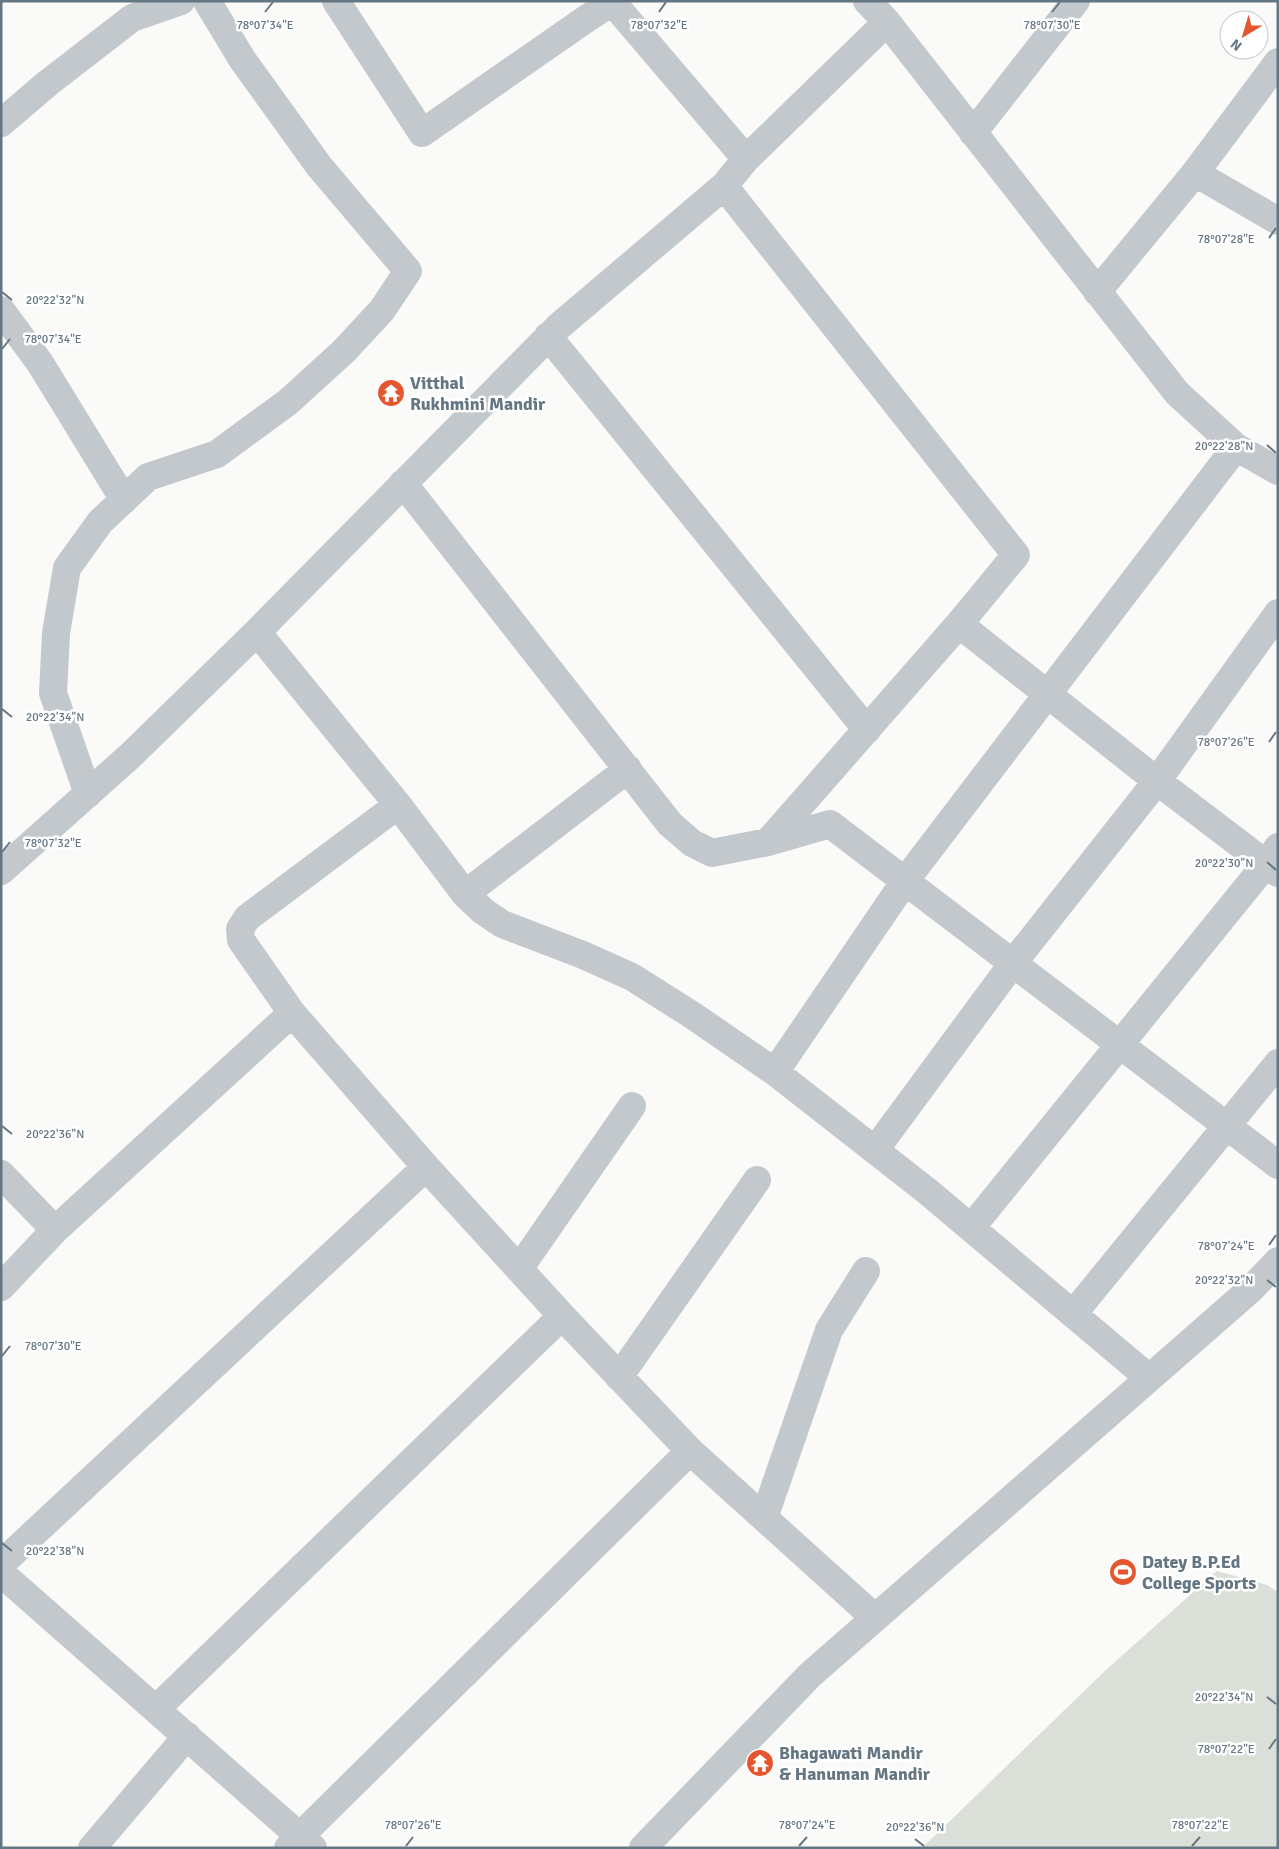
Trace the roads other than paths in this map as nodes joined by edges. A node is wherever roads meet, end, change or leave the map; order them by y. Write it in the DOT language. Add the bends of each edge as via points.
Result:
graph roads {
  1 [pos="180,1"];
  2 [pos="206,1"];
  3 [pos="336,1"];
  4 [pos="868,1"];
  5 [pos="1076,1"];
  6 [pos="614,2"];
  7 [pos="133,10"];
  8 [pos="584,10"];
  9 [pos="887,22"];
  10 [pos="1278,62"];
  11 [pos="1,123"];
  12 [pos="973,133"];
  13 [pos="746,159"];
  14 [pos="1195,173"];
  15 [pos="724,186"];
  16 [pos="1278,221"];
  17 [pos="1097,292"];
  18 [pos="1,310"];
  19 [pos="548,336"];
  20 [pos="1236,446"];
  21 [pos="1278,471"];
  22 [pos="403,483"];
  23 [pos="124,500"];
  24 [pos="1278,613"];
  25 [pos="959,624"];
  26 [pos="257,632"];
  27 [pos="1047,694"];
  28 [pos="867,730"];
  29 [pos="628,769"];
  30 [pos="1157,781"];
  31 [pos="88,794"];
  32 [pos="398,805"];
  33 [pos="768,842"];
  34 [pos="1274,861"];
  35 [pos="1,871"];
  36 [pos="905,881"];
  37 [pos="465,894"];
  38 [pos="1013,963"];
  39 [pos="292,1013"];
  40 [pos="1120,1045"];
  41 [pos="1278,1063"];
  42 [pos="775,1072"];
  43 [pos="632,1106"];
  44 [pos="1227,1127"];
  45 [pos="875,1150"];
  46 [pos="1278,1165"];
  47 [pos="426,1167"];
  48 [pos="1,1174"];
  49 [pos="757,1180"];
  50 [pos="971,1228"];
  51 [pos="55,1230"];
  52 [pos="1278,1260"];
  53 [pos="519,1269"];
  54 [pos="866,1271"];
  55 [pos="1,1287"];
  56 [pos="1073,1314"];
  57 [pos="562,1316"];
  58 [pos="619,1377"];
  59 [pos="1149,1378"];
  60 [pos="690,1451"];
  61 [pos="764,1518"];
  62 [pos="1,1564"];
  63 [pos="1,1573"];
  64 [pos="875,1618"];
  65 [pos="156,1709"];
  66 [pos="187,1736"];
  67 [pos="300,1844"];
  68 [pos="92,1848"];
  69 [pos="643,1848"];
  1 -- 7 [label="street"];
  2 -- 23 [label="street" via="242,59 319,166 408,272 376,317 288,402 217,454 148,477"];
  3 -- 8 [label="street" via="422,133"];
  4 -- 9 [label="street"];
  5 -- 12 [label="street"];
  6 -- 8 [label="street"];
  6 -- 13 [label="street"];
  7 -- 11 [label="street"];
  9 -- 12 [label="street"];
  9 -- 13 [label="street"];
  10 -- 14 [label="street"];
  12 -- 17 [label="street"];
  13 -- 15 [label="street"];
  14 -- 16 [label="street"];
  14 -- 17 [label="street"];
  15 -- 19 [label="street"];
  15 -- 25 [label="street" via="1016,555"];
  17 -- 20 [label="street" via="1177,393"];
  18 -- 23 [label="street" via="40,363"];
  19 -- 22 [label="street"];
  19 -- 28 [label="street"];
  20 -- 21 [label="street"];
  20 -- 27 [label="street"];
  22 -- 26 [label="street"];
  22 -- 29 [label="street"];
  23 -- 31 [label="street" via="100,522 67,568 56,633 54,693"];
  24 -- 30 [label="street"];
  25 -- 27 [label="street"];
  25 -- 28 [label="street"];
  26 -- 31 [label="street"];
  26 -- 32 [label="street"];
  27 -- 30 [label="street"];
  27 -- 36 [label="street"];
  28 -- 33 [label="street"];
  29 -- 33 [label="street" via="670,824 692,843 712,853"];
  29 -- 37 [label="street"];
  30 -- 34 [label="street"];
  30 -- 38 [label="street"];
  31 -- 35 [label="street"];
  32 -- 37 [label="street"];
  32 -- 39 [label="street" via="247,918 240,929 241,940"];
  33 -- 36 [label="street" via="830,824"];
  34 -- 40 [label="street"];
  36 -- 38 [label="street"];
  36 -- 42 [label="street"];
  37 -- 42 [label="street" via="502,924 632,977"];
  38 -- 40 [label="street"];
  38 -- 45 [label="street"];
  39 -- 47 [label="street"];
  39 -- 51 [label="street"];
  40 -- 44 [label="street"];
  40 -- 50 [label="street"];
  41 -- 44 [label="street"];
  42 -- 45 [label="street"];
  43 -- 53 [label="street"];
  44 -- 46 [label="street"];
  44 -- 56 [label="street"];
  45 -- 50 [label="street"];
  47 -- 53 [label="street"];
  47 -- 62 [label="street"];
  48 -- 51 [label="street"];
  49 -- 58 [label="street"];
  50 -- 56 [label="street"];
  51 -- 55 [label="street"];
  52 -- 59 [label="street" via="1250,1290"];
  53 -- 57 [label="street"];
  54 -- 61 [label="street" via="830,1330"];
  56 -- 59 [label="street"];
  57 -- 58 [label="street"];
  57 -- 65 [label="street"];
  58 -- 60 [label="street"];
  59 -- 64 [label="street"];
  60 -- 61 [label="street"];
  60 -- 67 [label="street"];
  61 -- 64 [label="street"];
  63 -- 65 [label="street"];
  64 -- 69 [label="street" via="810,1674"];
  65 -- 66 [label="street"];
  66 -- 67 [label="street"];
  66 -- 68 [label="street"];
}
